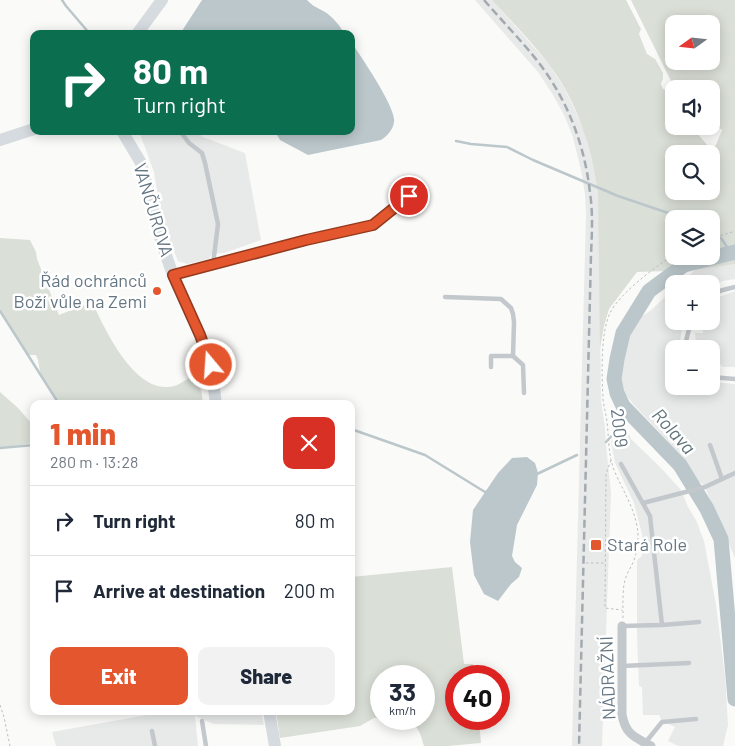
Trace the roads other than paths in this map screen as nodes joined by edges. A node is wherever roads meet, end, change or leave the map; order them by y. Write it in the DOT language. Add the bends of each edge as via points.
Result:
graph roads {
  1 [pos="162,0"];
  2 [pos="140,30"];
  3 [pos="30,130"];
  4 [pos="124,135"];
  5 [pos="183,135"];
  6 [pos="0,140"];
  7 [pos="409,196"];
  8 [pos="213,264"];
  9 [pos="173,275"];
  10 [pos="735,287"];
  11 [pos="720,291"];
  12 [pos="445,297"];
  13 [pos="513,356"];
  14 [pos="491,366"];
  15 [pos="720,377"];
  16 [pos="735,378"];
  17 [pos="524,392"];
  18 [pos="215,400"];
  19 [pos="710,445"];
  20 [pos="621,464"];
  21 [pos="735,473"];
  22 [pos="722,479"];
  23 [pos="643,503"];
  24 [pos="699,622"];
  25 [pos="662,625"];
  26 [pos="622,626"];
  27 [pos="690,663"];
  28 [pos="622,666"];
  29 [pos="270,715"];
  30 [pos="696,719"];
  31 [pos="202,722"];
  32 [pos="152,731"];
  33 [pos="648,744"];
  34 [pos="155,746"];
  35 [pos="206,746"];
  36 [pos="275,746"];
  1 -- 2 [label="street"];
  3 -- 6 [label="street"];
  4 -- 9 [label="street, VANČUROVA" via="141,163"];
  5 -- 8 [label="lane" via="202,153 205,163 218,224"];
  7 -- 8 [label="street" via="373,225"];
  8 -- 9 [label="street"];
  9 -- 18 [label="street, VANČUROVA" via="209,357"];
  10 -- 11 [label="lane"];
  12 -- 13 [label="lane" via="501,299 506,302 513,314"];
  13 -- 14 [label="lane" via="491,356"];
  13 -- 17 [label="lane" via="522,365"];
  15 -- 16 [label="lane"];
  19 -- 22 [label="lane"];
  20 -- 23 [label="lane"];
  21 -- 22 [label="lane"];
  22 -- 23 [label="lane" via="705,487"];
  23 -- 25 [label="lane" via="650,516"];
  24 -- 25 [label="lane"];
  25 -- 26 [label="lane"];
  26 -- 28 [label="street, NÁDRAŽNÍ"];
  27 -- 28 [label="lane"];
  28 -- 33 [label="street, NÁDRAŽNÍ" via="624,725 635,738"];
  29 -- 36 [label="street"];
  30 -- 33 [label="lane" via="662,722"];
  31 -- 35 [label="lane"];
  32 -- 34 [label="lane"];
}
